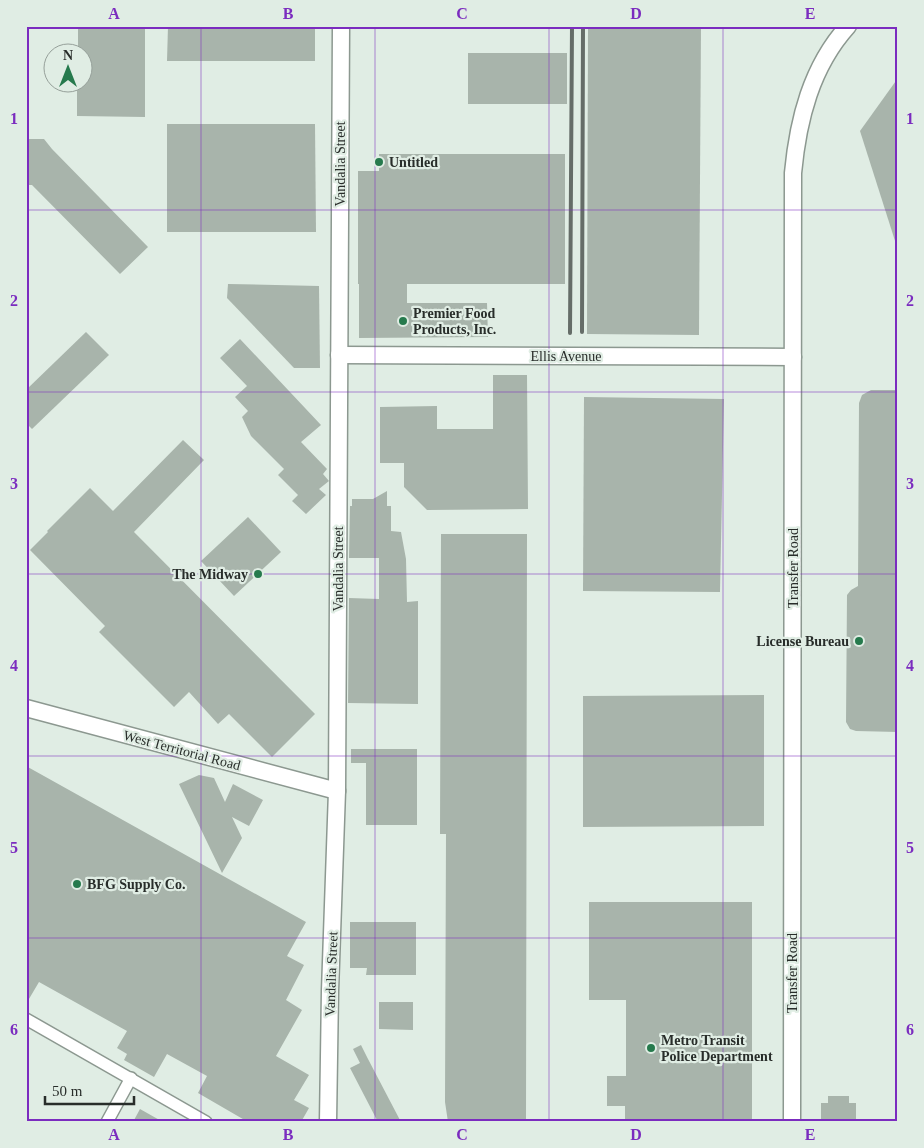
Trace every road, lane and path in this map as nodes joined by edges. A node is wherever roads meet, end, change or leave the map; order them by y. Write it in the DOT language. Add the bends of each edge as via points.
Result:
graph roads {
  1 [pos="341,26"];
  2 [pos="848,26"];
  3 [pos="339,355"];
  4 [pos="793,357"];
  5 [pos="26,708"];
  6 [pos="337,791"];
  7 [pos="26,1019"];
  8 [pos="131,1078"];
  9 [pos="327,1118"];
  10 [pos="108,1122"];
  11 [pos="206,1122"];
  12 [pos="792,1122"];
  1 -- 3 [label="street, Vandalia Street"];
  2 -- 4 [label="street, Transfer Road" via="817,73 807,97 796,147"];
  3 -- 4 [label="street, Ellis Avenue"];
  3 -- 6 [label="street, Vandalia Street"];
  4 -- 12 [label="street, Transfer Road"];
  5 -- 6 [label="street, West Territorial Road"];
  6 -- 9 [label="street, Vandalia Street"];
  7 -- 8 [label="street"];
  8 -- 10 [label="street"];
  8 -- 11 [label="street"];
}
